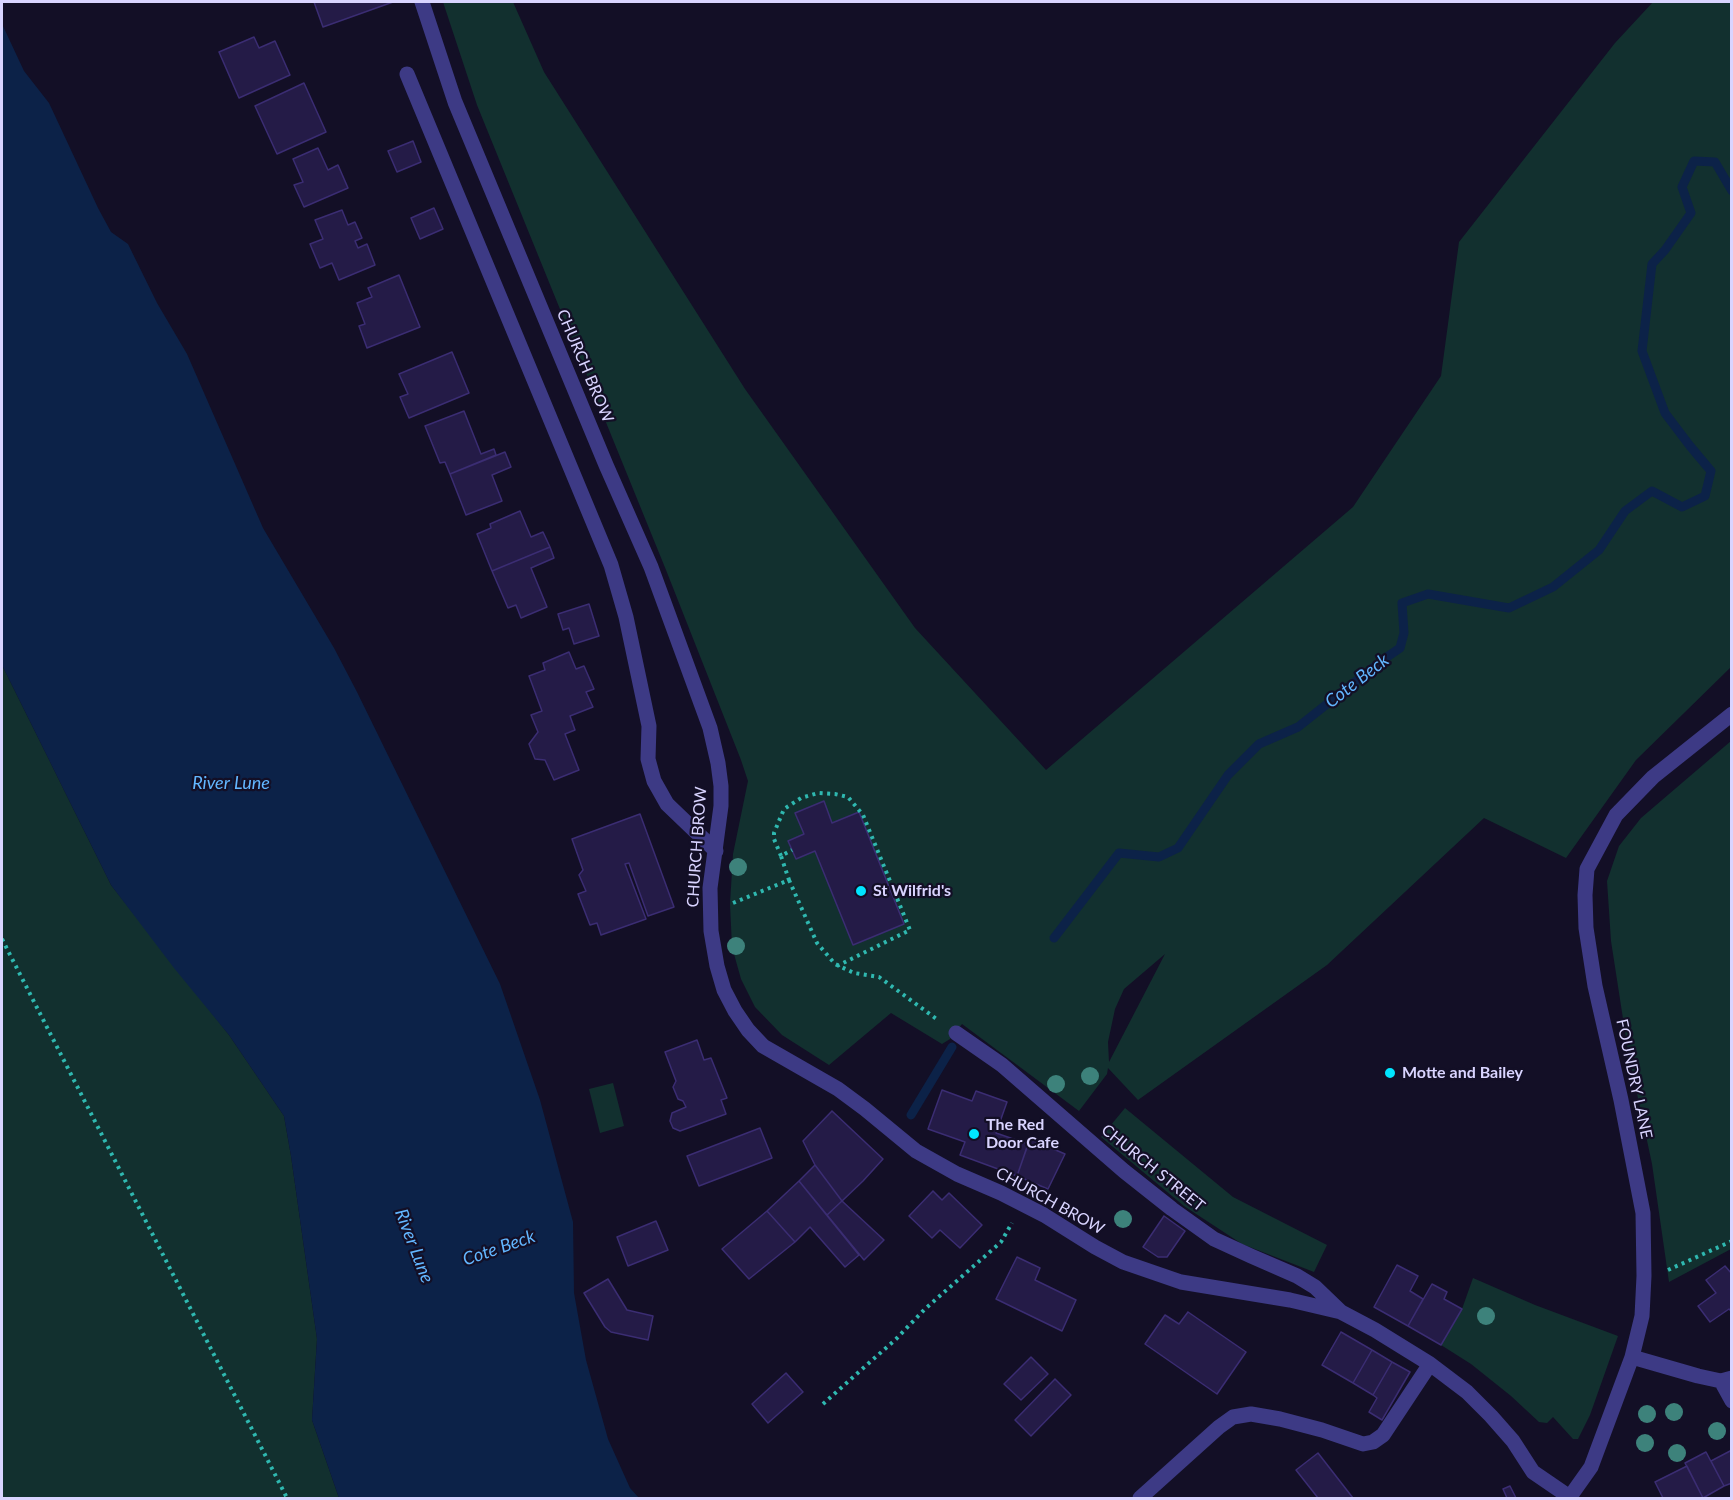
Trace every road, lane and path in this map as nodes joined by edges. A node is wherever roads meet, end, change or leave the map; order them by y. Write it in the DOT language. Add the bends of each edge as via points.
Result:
graph roads {
  1 [pos="422,2"];
  2 [pos="407,74"];
  3 [pos="1731,714"];
  4 [pos="792,850"];
  5 [pos="716,851"];
  6 [pos="781,856"];
  7 [pos="789,880"];
  8 [pos="736,903"];
  9 [pos="2,939"];
  10 [pos="837,966"];
  11 [pos="956,1033"];
  12 [pos="1023,1204"];
  13 [pos="1731,1241"];
  14 [pos="1644,1276"];
  15 [pos="1341,1312"];
  16 [pos="1632,1357"];
  17 [pos="1430,1364"];
  18 [pos="1726,1379"];
  19 [pos="1731,1401"];
  20 [pos="823,1404"];
  21 [pos="287,1498"];
  22 [pos="1140,1498"];
  23 [pos="1569,1498"];
  1 -- 5 [label="street, CHURCH BROW" via="455,102 651,567 710,728 721,786"];
  2 -- 5 [label="street" via="611,565 649,726 648,759 654,781 667,804"];
  3 -- 14 [label="street, FOUNDRY LANE" via="1653,777 1616,815 1587,869 1586,928 1643,1213"];
  4 -- 6 [label="path"];
  5 -- 12 [label="street, CHURCH BROW" via="710,911 717,966 724,990 748,1030 763,1046 838,1089 916,1151"];
  6 -- 7 [label="path"];
  6 -- 10 [label="path" via="774,833 784,809 801,798 818,793 848,797 863,815 910,930"];
  7 -- 8 [label="path"];
  7 -- 10 [label="path" via="817,943"];
  9 -- 21 [label="path"];
  10 -- 11 [label="path" via="879,977"];
  11 -- 15 [label="street, CHURCH STREET" via="1002,1065 1172,1209 1214,1239 1297,1276"];
  12 -- 15 [label="street, CHURCH BROW" via="1123,1262 1152,1273"];
  12 -- 20 [label="path" via="1001,1242"];
  13 -- 14 [label="path" via="1667,1270"];
  14 -- 16 [label="street, FOUNDRY LANE" via="1642,1317"];
  15 -- 17 [label="street, CHURCH BROW"];
  16 -- 18 [label="street" via="1677,1371"];
  16 -- 23 [label="street, FOUNDRY LANE" via="1591,1467"];
  17 -- 22 [label="street" via="1383,1435 1373,1442 1363,1444 1280,1419 1251,1414 1233,1417"];
  17 -- 23 [label="street, CHURCH BROW" via="1491,1416 1533,1472"];
  18 -- 19 [label="street"];
}
